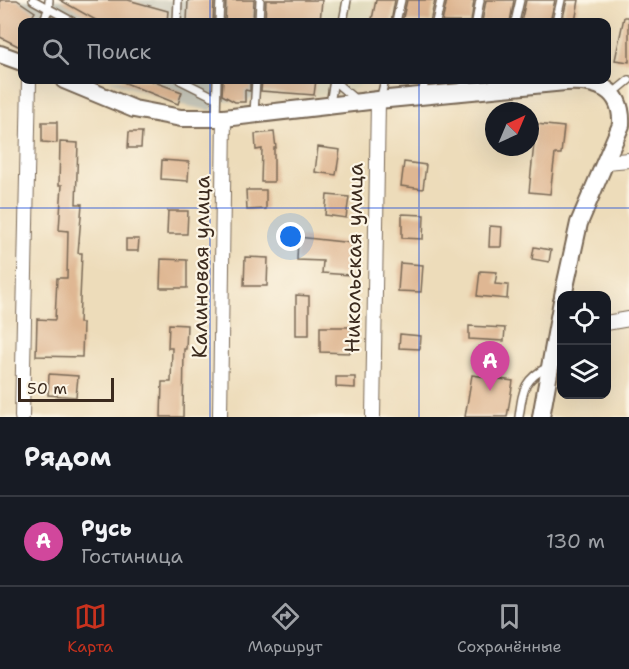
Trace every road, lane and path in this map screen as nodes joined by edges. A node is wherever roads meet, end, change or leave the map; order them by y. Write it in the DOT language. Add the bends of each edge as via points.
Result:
graph roads {
  1 [pos="33,0"];
  2 [pos="49,0"];
  3 [pos="178,0"];
  4 [pos="220,0"];
  5 [pos="260,0"];
  6 [pos="346,0"];
  7 [pos="400,0"];
  8 [pos="441,0"];
  9 [pos="480,0"];
  10 [pos="520,0"];
  11 [pos="561,0"];
  12 [pos="48,10"];
  13 [pos="45,18"];
  14 [pos="65,18"];
  15 [pos="177,18"];
  16 [pos="219,18"];
  17 [pos="259,18"];
  18 [pos="344,18"];
  19 [pos="397,18"];
  20 [pos="437,18"];
  21 [pos="477,18"];
  22 [pos="516,18"];
  23 [pos="557,18"];
  24 [pos="0,54"];
  25 [pos="18,61"];
  26 [pos="629,80"];
  27 [pos="29,84"];
  28 [pos="73,84"];
  29 [pos="188,84"];
  30 [pos="217,84"];
  31 [pos="255,84"];
  32 [pos="333,84"];
  33 [pos="338,84"];
  34 [pos="384,84"];
  35 [pos="503,84"];
  36 [pos="594,84"];
  37 [pos="463,86"];
  38 [pos="424,88"];
  39 [pos="612,94"];
  40 [pos="216,99"];
  41 [pos="379,100"];
  42 [pos="359,103"];
  43 [pos="330,106"];
  44 [pos="253,115"];
  45 [pos="220,118"];
  46 [pos="625,124"];
  47 [pos="629,160"];
  48 [pos="606,162"];
  49 [pos="564,291"];
  50 [pos="629,319"];
  51 [pos="611,322"];
  52 [pos="557,332"];
  53 [pos="549,366"];
  54 [pos="22,417"];
  55 [pos="220,417"];
  56 [pos="373,417"];
  57 [pos="519,417"];
  58 [pos="542,417"];
  1 -- 12 [label="lane"];
  2 -- 12 [label="lane"];
  3 -- 15 [label="lane"];
  4 -- 16 [label="lane"];
  5 -- 17 [label="lane"];
  6 -- 18 [label="lane"];
  7 -- 19 [label="lane"];
  8 -- 20 [label="lane"];
  9 -- 21 [label="lane"];
  10 -- 22 [label="lane"];
  11 -- 23 [label="lane"];
  12 -- 13 [label="lane"];
  12 -- 14 [label="lane"];
  24 -- 25 [label="street"];
  26 -- 39 [label="lane"];
  27 -- 54 [label="street"];
  28 -- 45 [label="street" via="145,112 181,118"];
  29 -- 40 [label="lane"];
  30 -- 40 [label="lane"];
  31 -- 44 [label="lane"];
  32 -- 43 [label="lane"];
  33 -- 42 [label="lane"];
  34 -- 41 [label="lane"];
  35 -- 37 [label="street"];
  36 -- 39 [label="street"];
  37 -- 38 [label="street"];
  38 -- 41 [label="street"];
  39 -- 46 [label="street"];
  40 -- 45 [label="lane"];
  41 -- 42 [label="street"];
  41 -- 56 [label="street, Никольская улица"];
  42 -- 43 [label="street"];
  43 -- 44 [label="street"];
  44 -- 45 [label="street"];
  45 -- 55 [label="street, Калиновая улица"];
  46 -- 48 [label="street"];
  47 -- 48 [label="street"];
  48 -- 49 [label="street" via="579,223"];
  50 -- 51 [label="street"];
  52 -- 53 [label="street"];
  53 -- 57 [label="lane" via="526,383"];
  53 -- 58 [label="street"];
}
